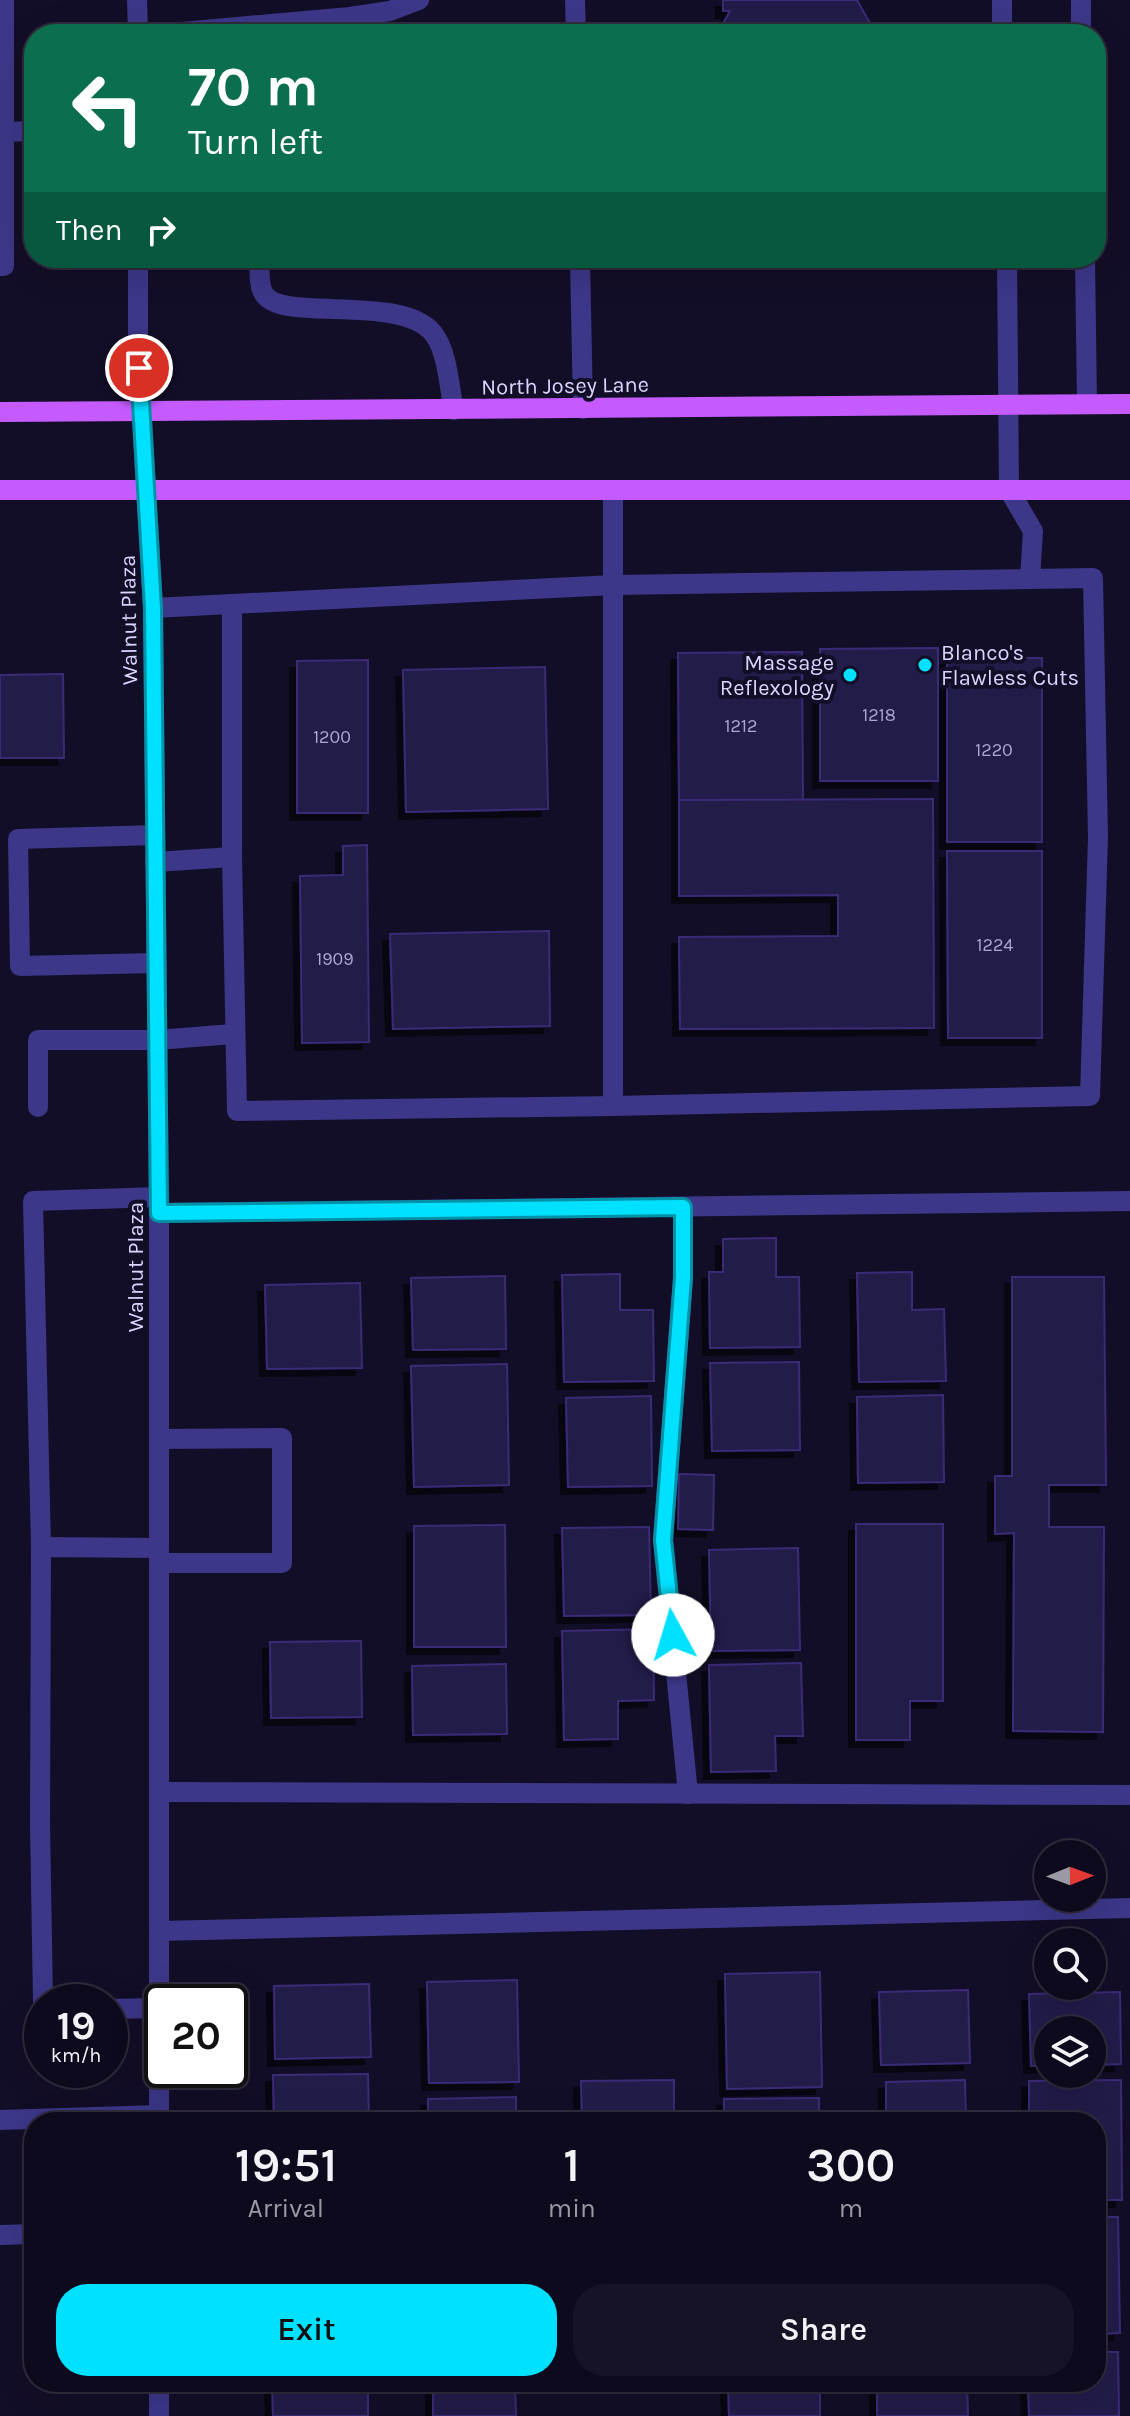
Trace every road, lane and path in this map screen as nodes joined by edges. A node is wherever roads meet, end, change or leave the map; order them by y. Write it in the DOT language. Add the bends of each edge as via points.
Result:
graph roads {
  1 [pos="4,0"];
  2 [pos="137,0"];
  3 [pos="419,0"];
  4 [pos="575,0"];
  5 [pos="1002,0"];
  6 [pos="1081,0"];
  7 [pos="138,24"];
  8 [pos="293,24"];
  9 [pos="576,24"];
  10 [pos="1002,24"];
  11 [pos="1081,24"];
  12 [pos="24,131"];
  13 [pos="2,132"];
  14 [pos="0,266"];
  15 [pos="138,268"];
  16 [pos="260,268"];
  17 [pos="580,268"];
  18 [pos="1007,268"];
  19 [pos="1085,268"];
  20 [pos="1010,404"];
  21 [pos="1087,404"];
  22 [pos="1130,404"];
  23 [pos="583,409"];
  24 [pos="454,410"];
  25 [pos="0,412"];
  26 [pos="143,413"];
  27 [pos="0,490"];
  28 [pos="1009,490"];
  29 [pos="1130,490"];
  30 [pos="613,491"];
  31 [pos="148,492"];
  32 [pos="1030,579"];
  33 [pos="614,585"];
  34 [pos="232,604"];
  35 [pos="153,608"];
  36 [pos="155,835"];
  37 [pos="232,857"];
  38 [pos="155,862"];
  39 [pos="156,963"];
  40 [pos="233,1034"];
  41 [pos="157,1040"];
  42 [pos="613,1106"];
  43 [pos="38,1107"];
  44 [pos="1130,1201"];
  45 [pos="159,1205"];
  46 [pos="683,1207"];
  47 [pos="159,1439"];
  48 [pos="41,1547"];
  49 [pos="159,1555"];
  50 [pos="159,1792"];
  51 [pos="688,1794"];
  52 [pos="1130,1795"];
  53 [pos="1130,1908"];
  54 [pos="159,1931"];
  55 [pos="43,1984"];
  56 [pos="159,1984"];
  57 [pos="159,2088"];
  58 [pos="159,2112"];
  59 [pos="0,2120"];
  60 [pos="24,2120"];
  61 [pos="24,2234"];
  62 [pos="0,2235"];
  63 [pos="159,2392"];
  64 [pos="159,2416"];
  1 -- 13 [label="street"];
  2 -- 7 [label="street"];
  3 -- 8 [label="street" via="390,11"];
  4 -- 9 [label="street"];
  5 -- 10 [label="street"];
  6 -- 11 [label="street"];
  12 -- 13 [label="street"];
  13 -- 14 [label="street"];
  15 -- 26 [label="street, Walnut Plaza"];
  16 -- 24 [label="street" via="263,294 272,302 382,311 432,332 441,348"];
  17 -- 23 [label="street"];
  18 -- 20 [label="street"];
  19 -- 21 [label="street"];
  20 -- 21 [label="main road, North Josey Lane"];
  20 -- 23 [label="main road, North Josey Lane"];
  20 -- 28 [label="street"];
  21 -- 22 [label="main road, North Josey Lane"];
  23 -- 24 [label="main road, North Josey Lane"];
  24 -- 26 [label="main road, North Josey Lane"];
  25 -- 26 [label="main road, North Josey Lane"];
  26 -- 31 [label="street, Walnut Plaza"];
  27 -- 31 [label="main road"];
  28 -- 29 [label="main road"];
  28 -- 30 [label="main road"];
  28 -- 32 [label="street" via="1033,531"];
  30 -- 31 [label="main road"];
  30 -- 33 [label="street"];
  31 -- 35 [label="street, Walnut Plaza"];
  32 -- 33 [label="street"];
  32 -- 42 [label="street" via="1093,578 1098,837 1090,1096"];
  33 -- 34 [label="street"];
  33 -- 42 [label="street"];
  34 -- 35 [label="street"];
  34 -- 37 [label="street"];
  35 -- 36 [label="street, Walnut Plaza"];
  36 -- 38 [label="street, Walnut Plaza"];
  36 -- 39 [label="street" via="18,839 20,966"];
  37 -- 38 [label="street"];
  37 -- 40 [label="street"];
  38 -- 39 [label="street, Walnut Plaza"];
  39 -- 41 [label="street, Walnut Plaza"];
  40 -- 41 [label="street"];
  40 -- 42 [label="street" via="237,1111"];
  41 -- 43 [label="street" via="38,1040"];
  41 -- 45 [label="street, Walnut Plaza"];
  44 -- 46 [label="street"];
  45 -- 46 [label="street"];
  45 -- 47 [label="street, Walnut Plaza"];
  45 -- 48 [label="street" via="33,1201"];
  46 -- 51 [label="street" via="683,1278 663,1540"];
  47 -- 49 [label="street, Walnut Plaza"];
  47 -- 49 [label="street" via="282,1438 282,1563"];
  48 -- 49 [label="street"];
  48 -- 55 [label="street"];
  49 -- 50 [label="street, Walnut Plaza"];
  50 -- 51 [label="street"];
  50 -- 54 [label="street, Walnut Plaza"];
  51 -- 52 [label="street"];
  53 -- 54 [label="street"];
  54 -- 56 [label="street, Walnut Plaza"];
  57 -- 58 [label="street, Walnut Plaza"];
  59 -- 60 [label="street"];
  61 -- 62 [label="street"];
  63 -- 64 [label="street"];
}
